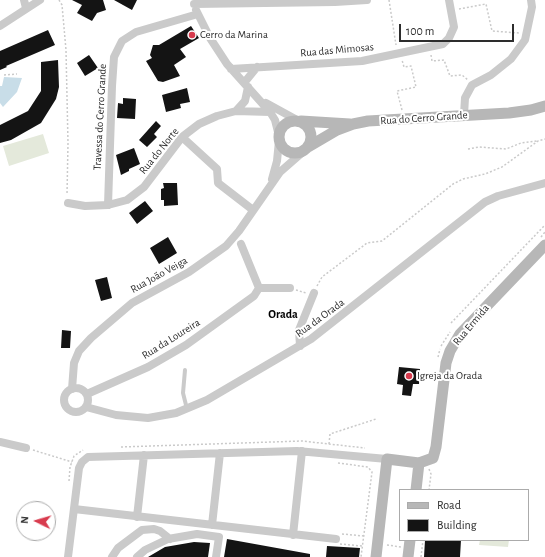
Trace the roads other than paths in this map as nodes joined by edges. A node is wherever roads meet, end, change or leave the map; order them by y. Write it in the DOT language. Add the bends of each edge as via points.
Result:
graph roads {
  1 [pos="40,0"];
  2 [pos="367,0"];
  3 [pos="449,0"];
  4 [pos="531,0"];
  5 [pos="355,1"];
  6 [pos="193,2"];
  7 [pos="25,4"];
  8 [pos="198,14"];
  9 [pos="0,26"];
  10 [pos="257,67"];
  11 [pos="231,69"];
  12 [pos="246,85"];
  13 [pos="260,99"];
  14 [pos="545,106"];
  15 [pos="236,111"];
  16 [pos="270,112"];
  17 [pos="464,115"];
  18 [pos="299,121"];
  19 [pos="353,124"];
  20 [pos="182,137"];
  21 [pos="279,138"];
  22 [pos="306,149"];
  23 [pos="545,183"];
  24 [pos="270,184"];
  25 [pos="68,203"];
  26 [pos="108,205"];
  27 [pos="253,210"];
  28 [pos="241,244"];
  29 [pos="545,245"];
  30 [pos="259,288"];
  31 [pos="290,288"];
  32 [pos="314,294"];
  33 [pos="300,346"];
  34 [pos="184,370"];
  35 [pos="72,389"];
  36 [pos="87,394"];
  37 [pos="86,407"];
  38 [pos="188,409"];
  39 [pos="0,442"];
  40 [pos="26,448"];
  41 [pos="302,451"];
  42 [pos="220,453"];
  43 [pos="144,455"];
  44 [pos="388,459"];
  45 [pos="422,463"];
  46 [pos="416,489"];
  47 [pos="74,509"];
  48 [pos="137,517"];
  49 [pos="212,525"];
  50 [pos="293,535"];
  51 [pos="338,538"];
  52 [pos="170,539"];
  53 [pos="68,557"];
  54 [pos="112,557"];
  55 [pos="137,557"];
  56 [pos="216,557"];
  57 [pos="376,557"];
  1 -- 7 [label="street"];
  2 -- 5 [label="street"];
  3 -- 10 [label="street, Rua das Mimosas" via="454,27 443,44 362,61"];
  4 -- 17 [label="street" via="532,7 525,40 511,59 491,75 473,84 465,98"];
  5 -- 6 [label="street"];
  6 -- 8 [label="street"];
  7 -- 9 [label="street"];
  8 -- 11 [label="street" via="210,38"];
  8 -- 26 [label="street, Travessa do Cerro Grande" via="136,32 122,41 114,57"];
  10 -- 11 [label="street, Rua das Mimosas"];
  10 -- 12 [label="street"];
  11 -- 12 [label="street"];
  12 -- 13 [label="street"];
  12 -- 15 [label="street" via="245,101"];
  13 -- 16 [label="street"];
  13 -- 18 [label="street"];
  14 -- 17 [label="street, Rua do Cerro Grande" via="531,110"];
  15 -- 16 [label="street, Rua do Norte"];
  15 -- 20 [label="street, Rua do Norte" via="199,124"];
  16 -- 21 [label="street" via="275,120"];
  17 -- 19 [label="street, Rua do Cerro Grande"];
  18 -- 19 [label="street"];
  18 -- 21 [label="street" via="287,122 280,130"];
  18 -- 22 [label="street" via="311,132 310,143"];
  19 -- 22 [label="street, Rua do Cerro Grande" via="337,130"];
  20 -- 26 [label="street, Rua do Norte" via="144,187 127,200"];
  20 -- 27 [label="street" via="217,169 218,183"];
  21 -- 22 [label="street" via="283,148 291,153"];
  21 -- 24 [label="street" via="277,161"];
  22 -- 24 [label="street"];
  23 -- 33 [label="street, Rua da Orada" via="485,202 342,316"];
  24 -- 27 [label="street, Rua João Veiga"];
  25 -- 26 [label="street, Rua do Norte" via="85,206"];
  27 -- 35 [label="street, Rua João Veiga" via="226,246 132,303 91,338 79,351 74,363"];
  28 -- 30 [label="street"];
  29 -- 45 [label="street, Rua Ermida" via="460,334 450,351 446,363 436,447 433,458"];
  30 -- 31 [label="street"];
  30 -- 36 [label="street, Rua da Loureira" via="254,296 186,345 148,367"];
  32 -- 33 [label="street" via="300,330"];
  33 -- 38 [label="street, Rua da Orada"];
  34 -- 38 [label="lane" via="183,393"];
  35 -- 36 [label="street" via="79,388"];
  35 -- 37 [label="street" via="65,396 66,406 74,412 81,412"];
  36 -- 37 [label="street"];
  37 -- 38 [label="street, Rua da Orada" via="116,415 148,418"];
  39 -- 40 [label="street"];
  41 -- 42 [label="street"];
  41 -- 44 [label="street"];
  41 -- 50 [label="street"];
  42 -- 43 [label="street"];
  42 -- 49 [label="street"];
  43 -- 47 [label="street" via="88,457 79,468"];
  43 -- 48 [label="street"];
  44 -- 45 [label="street"];
  44 -- 57 [label="street"];
  45 -- 46 [label="street"];
  47 -- 48 [label="street"];
  47 -- 53 [label="street"];
  48 -- 49 [label="street"];
  49 -- 50 [label="street"];
  50 -- 51 [label="street"];
  52 -- 54 [label="street" via="154,529 142,530 118,548"];
  52 -- 55 [label="street" via="145,550"];
  52 -- 56 [label="street" via="197,534 219,538"];
}
